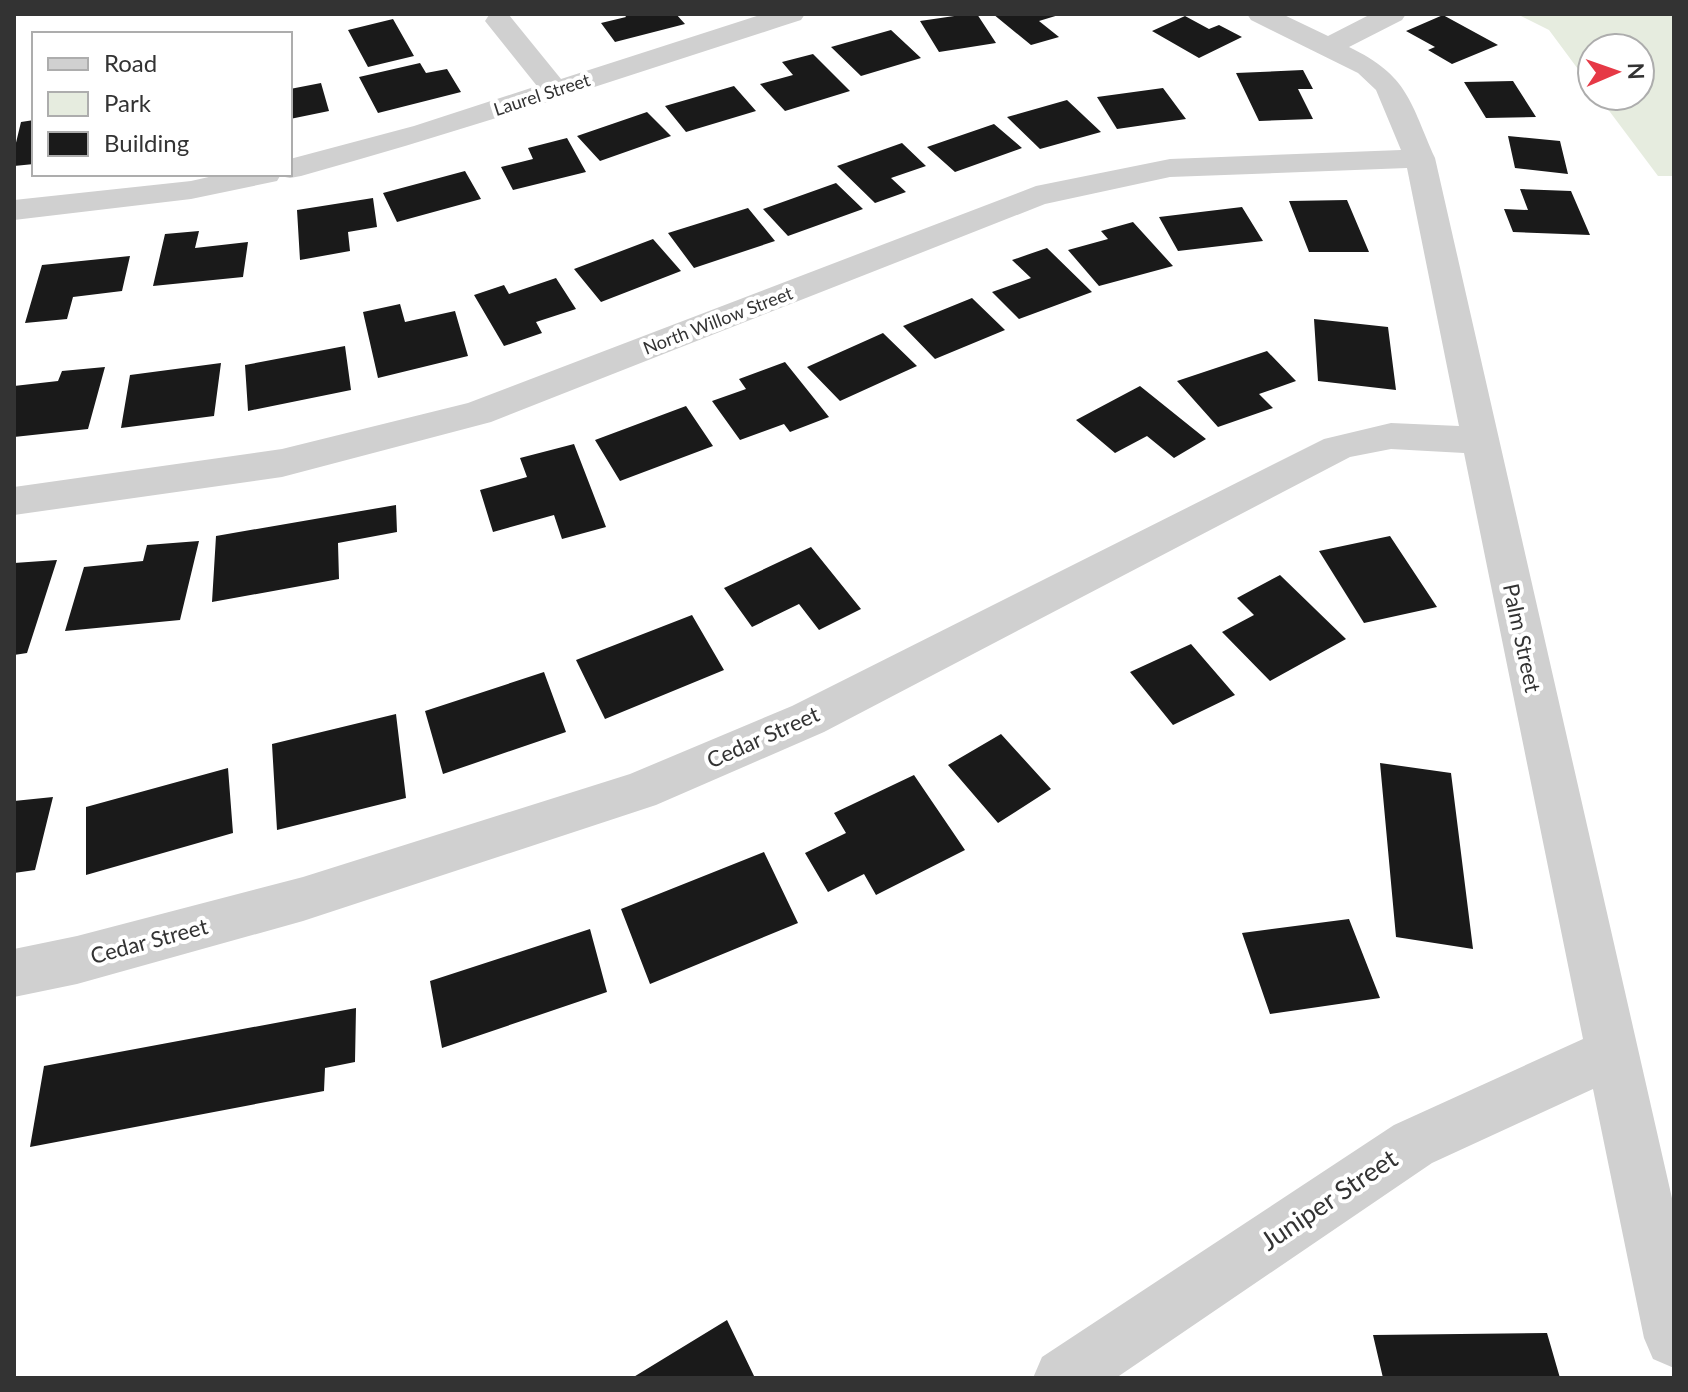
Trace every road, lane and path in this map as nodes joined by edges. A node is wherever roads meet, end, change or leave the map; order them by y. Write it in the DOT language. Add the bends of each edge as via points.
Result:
graph roads {
  1 [pos="791,14"];
  2 [pos="1261,14"];
  3 [pos="1392,14"];
  4 [pos="499,21"];
  5 [pos="1328,47"];
  6 [pos="556,91"];
  7 [pos="1420,158"];
  8 [pos="292,168"];
  9 [pos="257,176"];
  10 [pos="14,210"];
  11 [pos="1479,441"];
  12 [pos="14,501"];
  13 [pos="14,973"];
  14 [pos="1612,1053"];
  15 [pos="1674,1338"];
  16 [pos="1063,1378"];
  1 -- 6 [label="street, Laurel Street"];
  2 -- 5 [label="street, Palm Street"];
  3 -- 5 [label="street"];
  4 -- 6 [label="street"];
  5 -- 7 [label="street, Palm Street" via="1368,67 1389,87"];
  6 -- 8 [label="street, Laurel Street"];
  7 -- 11 [label="street, Palm Street"];
  7 -- 12 [label="street, North Willow Street" via="1170,168 1036,196 478,413 282,463"];
  9 -- 10 [label="street" via="191,190"];
  11 -- 13 [label="street, Cedar Street" via="1393,433 1337,448 808,719 640,791 303,899"];
  11 -- 14 [label="street, Palm Street"];
  14 -- 15 [label="street, Palm Street"];
  14 -- 16 [label="street, Juniper Street" via="1413,1144"];
}
